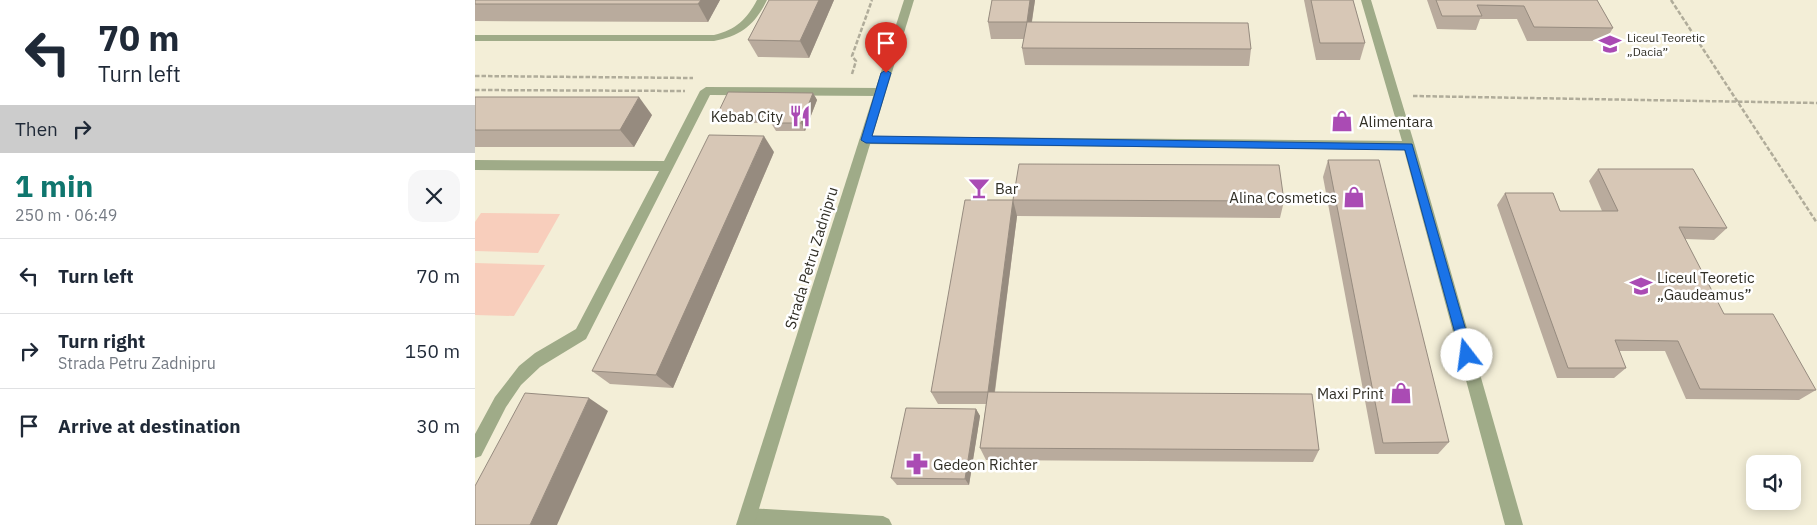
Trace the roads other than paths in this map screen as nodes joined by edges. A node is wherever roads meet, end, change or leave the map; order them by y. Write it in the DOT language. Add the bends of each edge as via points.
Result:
graph roads {
  1 [pos="762,0"];
  2 [pos="909,0"];
  3 [pos="1366,0"];
  4 [pos="475,38"];
  5 [pos="881,92"];
  6 [pos="866,140"];
  7 [pos="1409,146"];
  8 [pos="475,165"];
  9 [pos="667,166"];
  10 [pos="475,450"];
  11 [pos="746,521"];
  12 [pos="883,525"];
  13 [pos="1514,525"];
  1 -- 4 [label="street" via="739,32 714,38"];
  2 -- 5 [label="street, Strada Petru Zadnipru"];
  3 -- 7 [label="street"];
  5 -- 6 [label="street, Strada Petru Zadnipru"];
  5 -- 9 [label="street" via="706,91"];
  6 -- 7 [label="street"];
  6 -- 11 [label="street, Strada Petru Zadnipru"];
  7 -- 13 [label="street"];
  8 -- 9 [label="street"];
  9 -- 10 [label="street" via="581,334 525,370 508,390"];
  11 -- 12 [label="street"];
}
